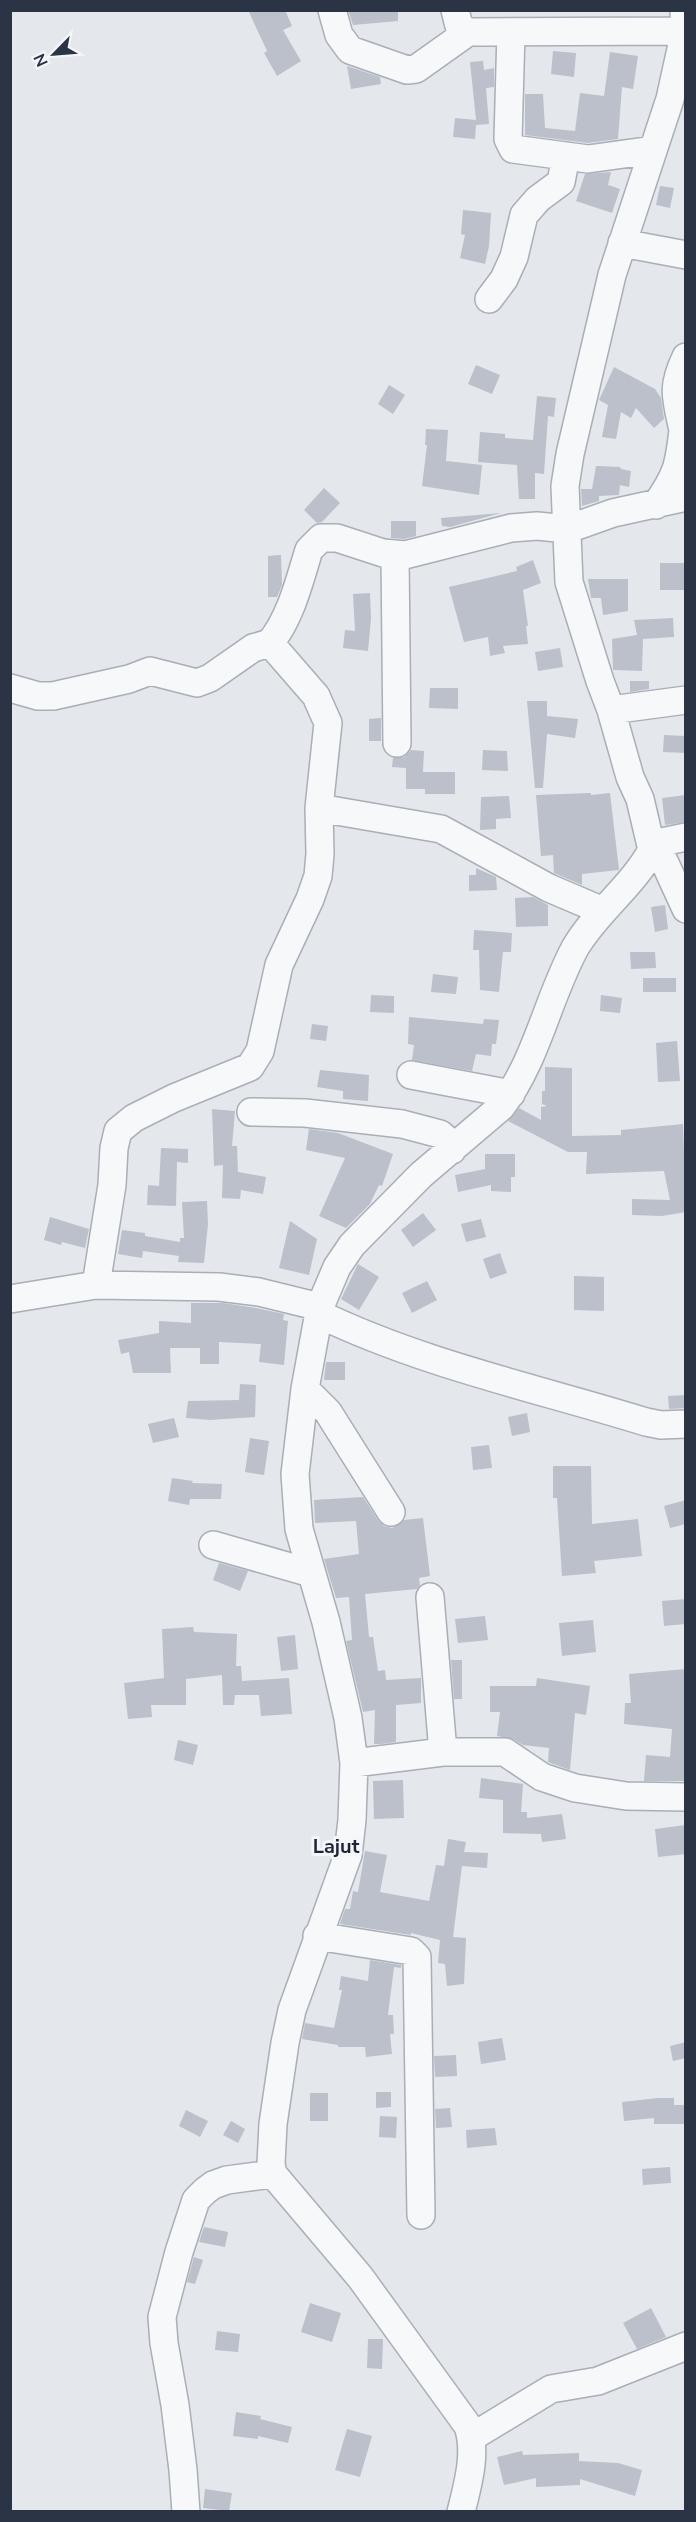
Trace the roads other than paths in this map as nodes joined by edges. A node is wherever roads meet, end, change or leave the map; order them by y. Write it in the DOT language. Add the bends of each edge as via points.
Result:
graph roads {
  1 [pos="332,10"];
  2 [pos="461,21"];
  3 [pos="684,21"];
  4 [pos="511,32"];
  5 [pos="653,150"];
  6 [pos="566,156"];
  7 [pos="622,243"];
  8 [pos="686,255"];
  9 [pos="489,299"];
  10 [pos="686,357"];
  11 [pos="684,429"];
  12 [pos="686,497"];
  13 [pos="656,505"];
  14 [pos="568,529"];
  15 [pos="395,556"];
  16 [pos="270,643"];
  17 [pos="10,688"];
  18 [pos="686,700"];
  19 [pos="611,710"];
  20 [pos="397,743"];
  21 [pos="319,808"];
  22 [pos="686,837"];
  23 [pos="652,848"];
  24 [pos="686,909"];
  25 [pos="603,911"];
  26 [pos="411,1075"];
  27 [pos="511,1094"];
  28 [pos="251,1112"];
  29 [pos="452,1150"];
  30 [pos="96,1286"];
  31 [pos="10,1299"];
  32 [pos="320,1311"];
  33 [pos="305,1389"];
  34 [pos="686,1424"];
  35 [pos="391,1512"];
  36 [pos="213,1545"];
  37 [pos="311,1573"];
  38 [pos="430,1597"];
  39 [pos="443,1752"];
  40 [pos="354,1763"];
  41 [pos="686,1797"];
  42 [pos="318,1936"];
  43 [pos="273,2174"];
  44 [pos="421,2215"];
  45 [pos="686,2346"];
  46 [pos="472,2437"];
  47 [pos="186,2511"];
  48 [pos="461,2511"];
  1 -- 2 [label="street" via="339,35 350,50 407,70 416,69"];
  2 -- 4 [label="street"];
  3 -- 4 [label="street"];
  3 -- 5 [label="street" via="670,99"];
  4 -- 6 [label="street" via="509,144 513,148"];
  5 -- 6 [label="street" via="588,159"];
  5 -- 7 [label="street"];
  6 -- 9 [label="street" via="561,182 524,215 514,257"];
  7 -- 8 [label="street"];
  7 -- 14 [label="street" via="570,454 565,486"];
  10 -- 11 [label="street" via="675,390"];
  11 -- 13 [label="street" via="680,464"];
  12 -- 13 [label="street"];
  13 -- 14 [label="street" via="613,513"];
  14 -- 15 [label="street" via="511,528"];
  14 -- 19 [label="street" via="571,590"];
  15 -- 16 [label="street" via="337,538 321,537 309,550 291,606"];
  15 -- 20 [label="street"];
  16 -- 17 [label="street" via="253,648 197,683 150,671 53,696"];
  16 -- 21 [label="street" via="316,696 328,723"];
  18 -- 19 [label="street"];
  19 -- 23 [label="street"];
  21 -- 25 [label="street" via="441,828 549,888"];
  21 -- 30 [label="street" via="318,876 279,965 260,1051 250,1067 174,1098 134,1118 118,1131"];
  22 -- 23 [label="street"];
  23 -- 24 [label="street" via="664,861"];
  23 -- 25 [label="street"];
  25 -- 27 [label="street" via="574,950"];
  26 -- 27 [label="street"];
  27 -- 29 [label="street"];
  28 -- 29 [label="street" via="305,1113 402,1124 440,1134"];
  29 -- 32 [label="street" via="421,1175 352,1245 337,1267"];
  30 -- 31 [label="street"];
  30 -- 32 [label="street" via="219,1287 259,1292"];
  32 -- 33 [label="street"];
  32 -- 34 [label="street" via="406,1351 506,1382 646,1422"];
  33 -- 35 [label="street" via="328,1412"];
  33 -- 37 [label="street" via="295,1474 299,1529"];
  36 -- 37 [label="street"];
  37 -- 40 [label="street" via="343,1695"];
  38 -- 39 [label="street"];
  39 -- 40 [label="street"];
  39 -- 41 [label="street" via="505,1752 542,1777 575,1788 626,1796"];
  40 -- 42 [label="street" via="348,1855"];
  42 -- 43 [label="street" via="292,2010 285,2043 273,2124"];
  42 -- 44 [label="street" via="411,1951 417,1957"];
  43 -- 46 [label="street" via="367,2286 461,2414"];
  43 -- 47 [label="street" via="227,2180 213,2185 196,2200 162,2317"];
  45 -- 46 [label="street" via="598,2381 551,2389"];
  46 -- 48 [label="street" via="469,2478"];
}
